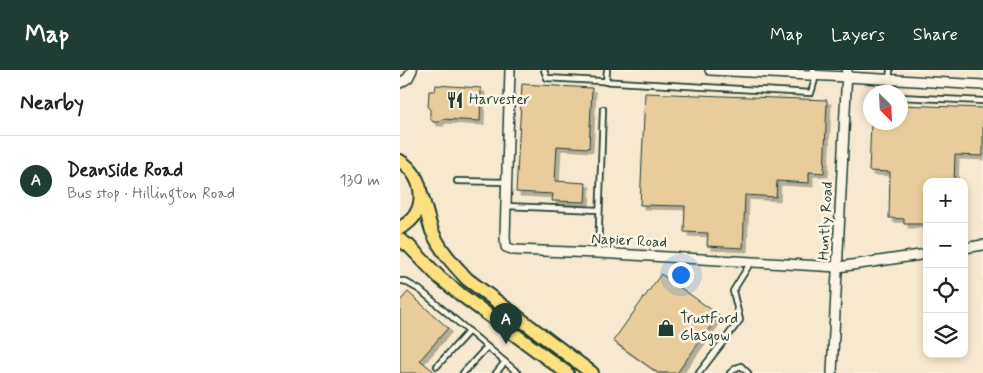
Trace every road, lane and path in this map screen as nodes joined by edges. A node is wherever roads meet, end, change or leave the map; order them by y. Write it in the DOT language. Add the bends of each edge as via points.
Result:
graph roads {
  1 [pos="412,70"];
  2 [pos="510,70"];
  3 [pos="544,70"];
  4 [pos="607,70"];
  5 [pos="710,70"];
  6 [pos="814,73"];
  7 [pos="847,73"];
  8 [pos="889,75"];
  9 [pos="606,82"];
  10 [pos="400,83"];
  11 [pos="983,85"];
  12 [pos="908,97"];
  13 [pos="983,101"];
  14 [pos="603,109"];
  15 [pos="400,161"];
  16 [pos="457,181"];
  17 [pos="506,182"];
  18 [pos="421,194"];
  19 [pos="506,206"];
  20 [pos="599,210"];
  21 [pos="400,228"];
  22 [pos="400,240"];
  23 [pos="983,245"];
  24 [pos="968,247"];
  25 [pos="598,253"];
  26 [pos="923,255"];
  27 [pos="751,262"];
  28 [pos="838,267"];
  29 [pos="400,281"];
  30 [pos="469,331"];
  31 [pos="487,347"];
  32 [pos="505,362"];
  33 [pos="437,366"];
  34 [pos="462,373"];
  35 [pos="496,373"];
  36 [pos="518,373"];
  37 [pos="567,373"];
  38 [pos="592,373"];
  39 [pos="699,373"];
  40 [pos="730,373"];
  41 [pos="748,373"];
  42 [pos="832,373"];
  1 -- 10 [label="street"];
  2 -- 17 [label="street, Napier Road"];
  3 -- 9 [label="lane" via="547,78"];
  4 -- 9 [label="lane"];
  5 -- 6 [label="street"];
  6 -- 7 [label="street"];
  6 -- 9 [label="lane" via="811,93"];
  7 -- 8 [label="street"];
  7 -- 28 [label="street, Huntly Road"];
  8 -- 11 [label="street"];
  12 -- 13 [label="lane"];
  14 -- 20 [label="lane"];
  15 -- 18 [label="main road" via="413,172"];
  16 -- 17 [label="lane"];
  17 -- 19 [label="street, Napier Road"];
  18 -- 21 [label="main road" via="416,213"];
  18 -- 38 [label="main road" via="433,234 457,269"];
  19 -- 20 [label="lane"];
  19 -- 25 [label="street, Napier Road" via="506,247"];
  20 -- 25 [label="lane"];
  22 -- 37 [label="main road" via="453,289"];
  23 -- 24 [label="street"];
  25 -- 27 [label="street, Napier Road"];
  26 -- 28 [label="street, Napier Road"];
  27 -- 28 [label="street, Napier Road"];
  27 -- 39 [label="lane" via="733,291 740,320"];
  28 -- 42 [label="street, Huntly Road"];
  29 -- 30 [label="lane" via="420,290"];
  30 -- 31 [label="lane"];
  30 -- 33 [label="lane"];
  31 -- 32 [label="lane"];
  31 -- 34 [label="lane"];
  32 -- 35 [label="lane"];
  32 -- 36 [label="lane"];
  40 -- 41 [label="lane" via="741,366"];
}
